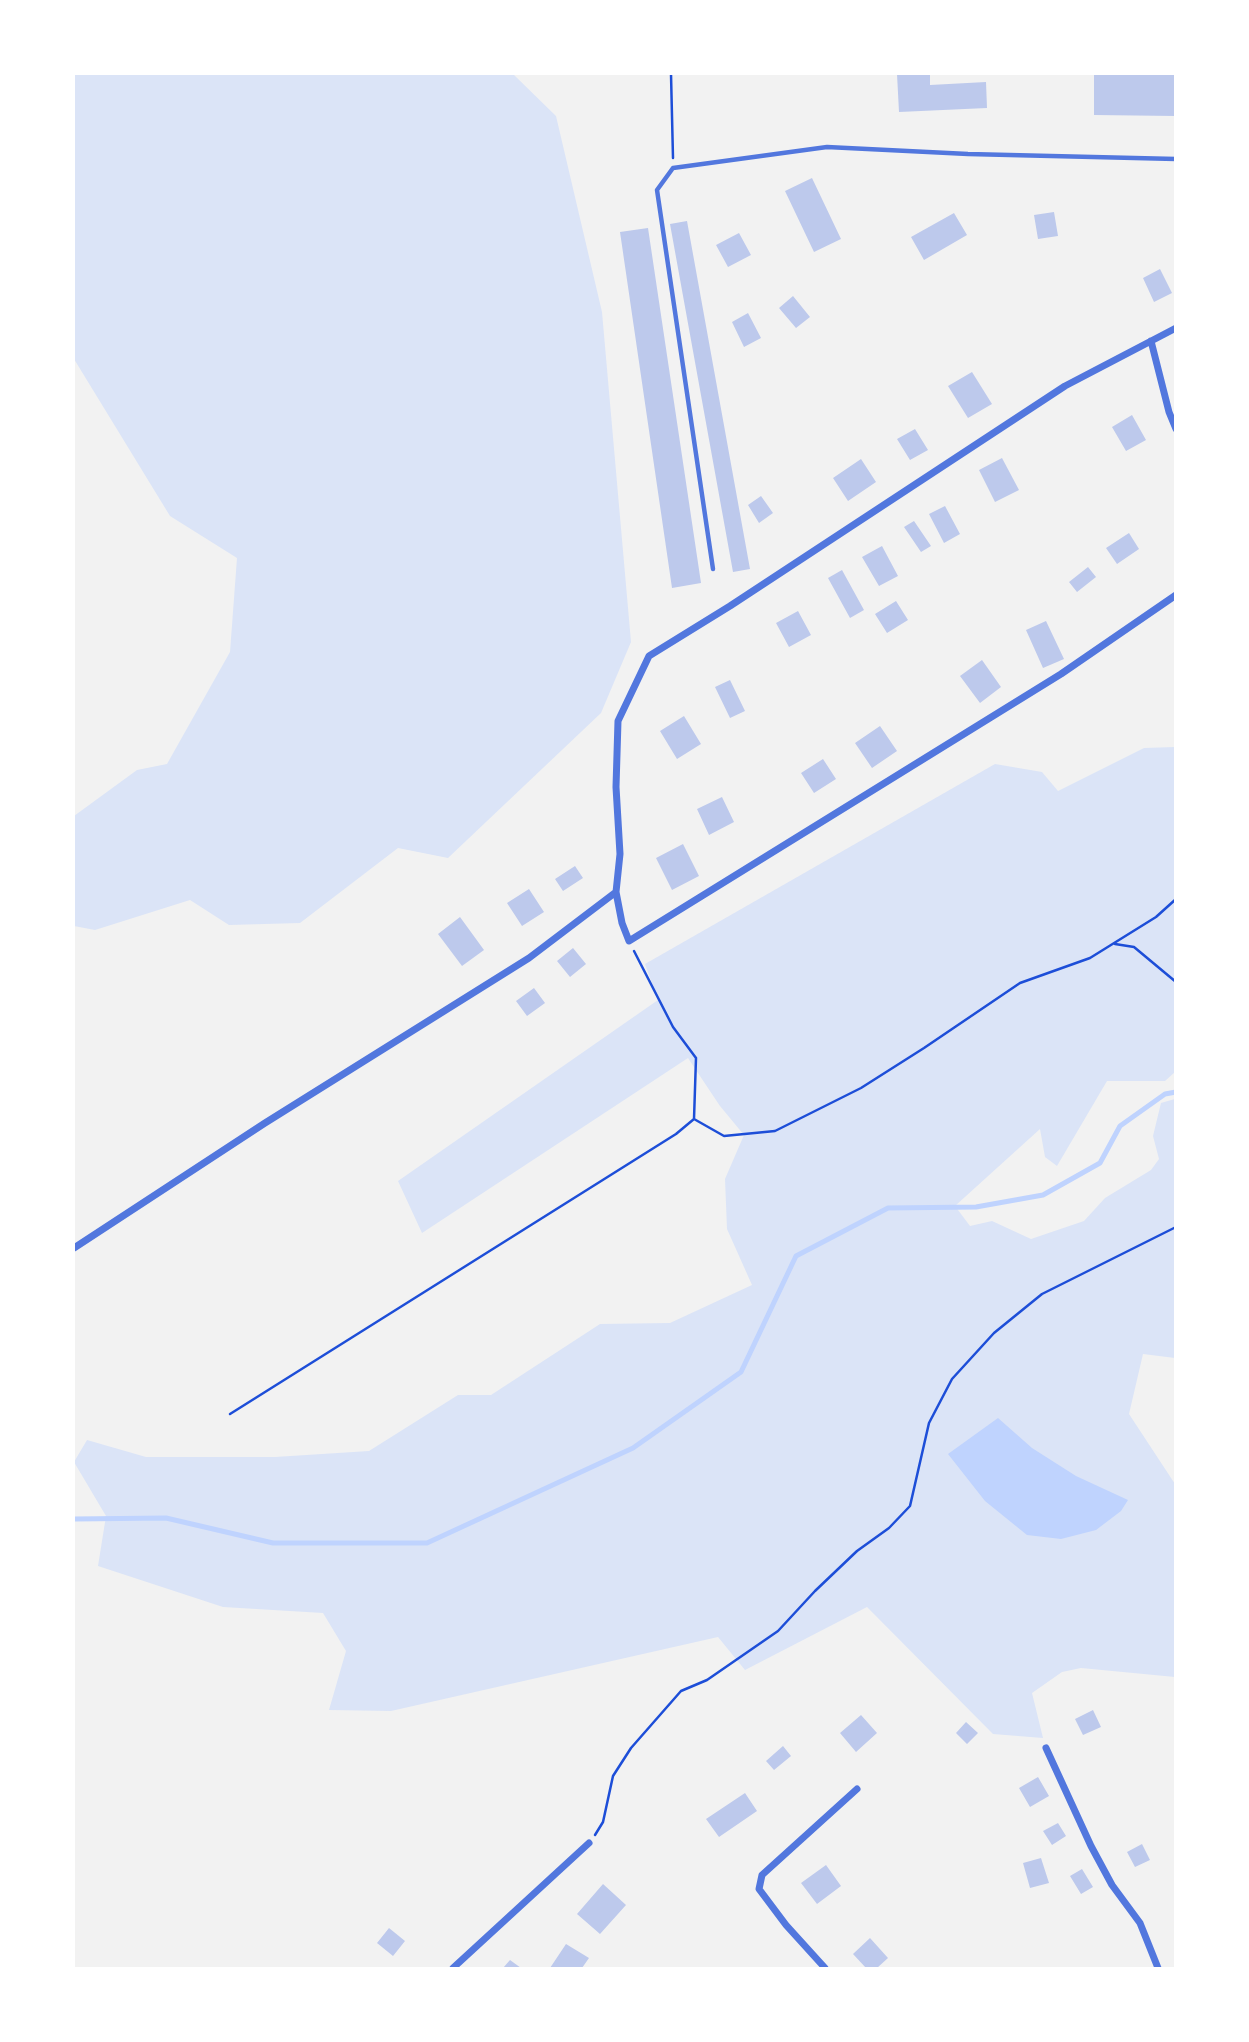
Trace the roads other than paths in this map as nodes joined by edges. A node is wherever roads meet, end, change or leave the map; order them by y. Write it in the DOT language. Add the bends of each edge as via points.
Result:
graph roads {
  1 [pos="1175,159"];
  2 [pos="1175,328"];
  3 [pos="1151,341"];
  4 [pos="1175,429"];
  5 [pos="713,569"];
  6 [pos="1175,595"];
  7 [pos="616,892"];
  8 [pos="74,1248"];
  9 [pos="1046,1748"];
  10 [pos="857,1789"];
  11 [pos="589,1843"];
  12 [pos="453,1969"];
  13 [pos="825,1969"];
  14 [pos="1158,1969"];
  1 -- 5 [label="lane" via="827,147 673,168 657,190"];
  2 -- 3 [label="street"];
  3 -- 4 [label="street"];
  3 -- 7 [label="street" via="1065,386 649,656 618,721 620,854"];
  6 -- 7 [label="street" via="1061,674 629,940"];
  7 -- 8 [label="street" via="529,958"];
  9 -- 14 [label="street" via="1091,1846 1140,1923"];
  10 -- 13 [label="street" via="762,1875 759,1889"];
  11 -- 12 [label="street"];
}
